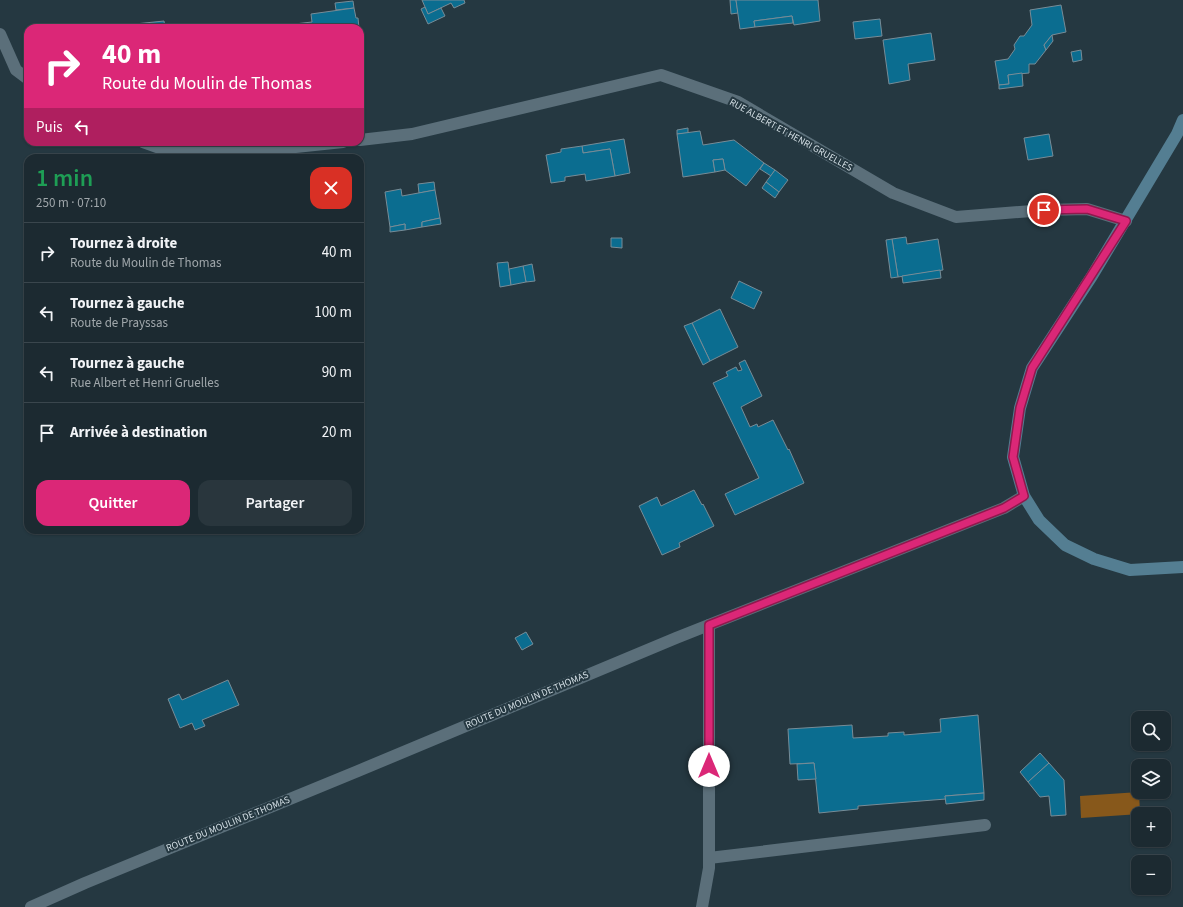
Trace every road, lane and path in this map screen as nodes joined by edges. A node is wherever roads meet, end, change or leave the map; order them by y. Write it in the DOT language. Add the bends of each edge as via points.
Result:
graph roads {
  1 [pos="0,34"];
  2 [pos="24,76"];
  3 [pos="1183,120"];
  4 [pos="364,140"];
  5 [pos="154,146"];
  6 [pos="305,146"];
  7 [pos="1126,221"];
  8 [pos="1024,496"];
  9 [pos="1183,567"];
  10 [pos="709,625"];
  11 [pos="985,825"];
  12 [pos="709,858"];
  13 [pos="31,907"];
  14 [pos="702,907"];
  1 -- 2 [label="street" via="16,70"];
  3 -- 7 [label="main road"];
  4 -- 7 [label="street, RUE ALBERT ET HENRI GRUELLES" via="412,134 661,75 738,102 893,193 956,217 1087,209"];
  5 -- 6 [label="street" via="267,150"];
  7 -- 8 [label="main road" via="1032,368 1020,408 1013,457"];
  8 -- 9 [label="main road" via="1039,520 1065,545 1094,559 1130,570"];
  8 -- 10 [label="street, ROUTE DU MOULIN DE THOMAS" via="1004,508"];
  10 -- 12 [label="street"];
  10 -- 13 [label="street, ROUTE DU MOULIN DE THOMAS" via="358,772 85,882"];
  11 -- 12 [label="street"];
  12 -- 14 [label="street"];
}
